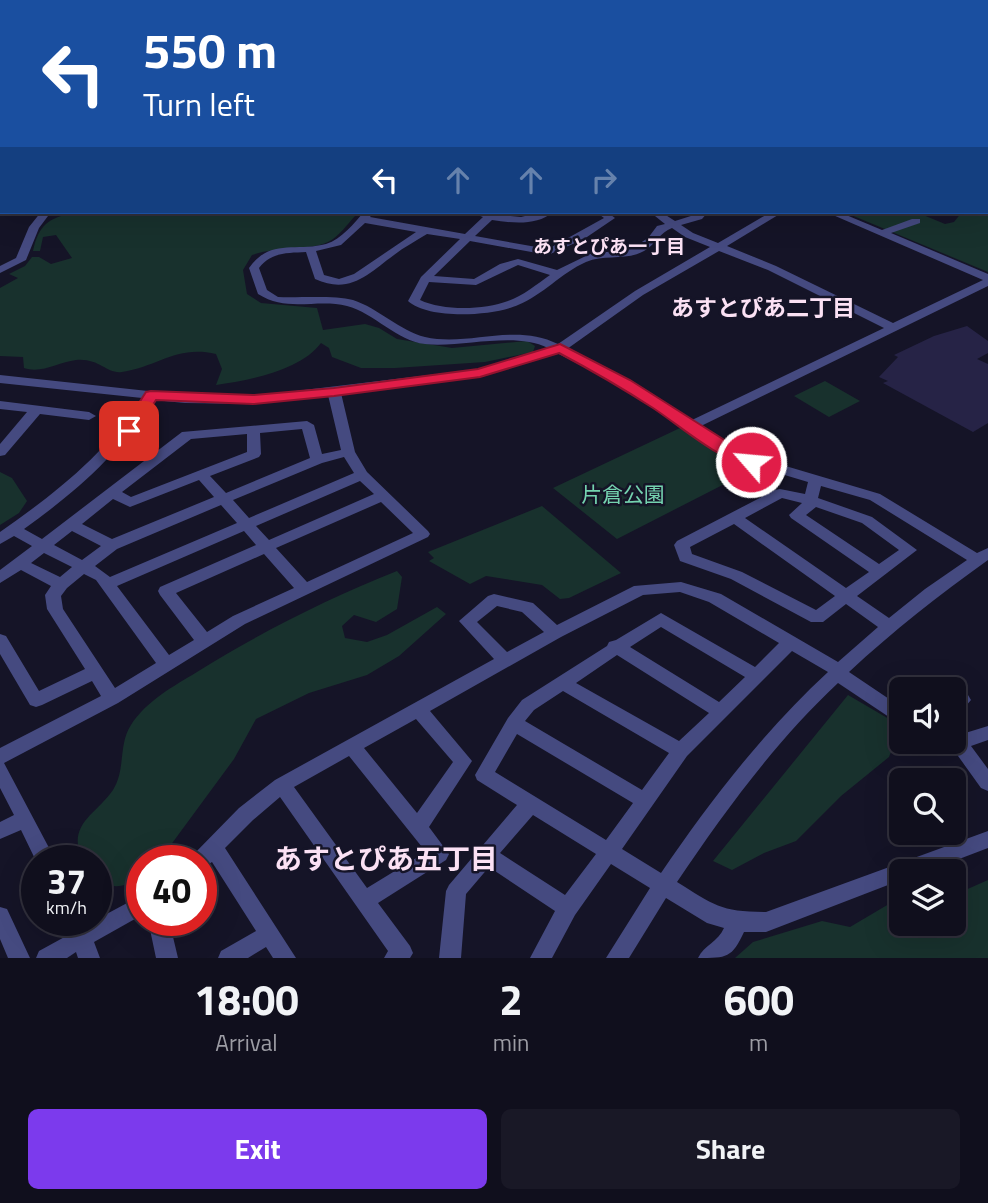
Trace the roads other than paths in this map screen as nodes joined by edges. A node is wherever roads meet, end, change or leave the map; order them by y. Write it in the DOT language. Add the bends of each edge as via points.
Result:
graph roads {
  1 [pos="44,214"];
  2 [pos="482,214"];
  3 [pos="542,214"];
  4 [pos="604,214"];
  5 [pos="657,214"];
  6 [pos="701,214"];
  7 [pos="775,214"];
  8 [pos="836,214"];
  9 [pos="366,216"];
  10 [pos="490,216"];
  11 [pos="916,221"];
  12 [pos="670,225"];
  13 [pos="425,230"];
  14 [pos="885,232"];
  15 [pos="469,238"];
  16 [pos="718,247"];
  17 [pos="310,249"];
  18 [pos="0,270"];
  19 [pos="559,274"];
  20 [pos="425,279"];
  21 [pos="988,280"];
  22 [pos="893,328"];
  23 [pos="560,348"];
  24 [pos="3,383"];
  25 [pos="334,392"];
  26 [pos="151,396"];
  27 [pos="0,405"];
  28 [pos="36,410"];
  29 [pos="89,416"];
  30 [pos="690,426"];
  31 [pos="253,429"];
  32 [pos="0,452"];
  33 [pos="348,452"];
  34 [pos="317,460"];
  35 [pos="202,475"];
  36 [pos="362,475"];
  37 [pos="816,480"];
  38 [pos="114,494"];
  39 [pos="382,496"];
  40 [pos="223,499"];
  41 [pos="810,500"];
  42 [pos="736,518"];
  43 [pos="247,524"];
  44 [pos="71,525"];
  45 [pos="6,535"];
  46 [pos="43,545"];
  47 [pos="112,545"];
  48 [pos="266,547"];
  49 [pos="982,556"];
  50 [pos="19,563"];
  51 [pos="84,566"];
  52 [pos="878,571"];
  53 [pos="0,578"];
  54 [pos="61,584"];
  55 [pos="107,584"];
  56 [pos="304,589"];
  57 [pos="843,596"];
  58 [pos="888,626"];
  59 [pos="555,633"];
  60 [pos="203,639"];
  61 [pos="0,640"];
  62 [pos="791,642"];
  63 [pos="615,646"];
  64 [pos="506,661"];
  65 [pos="166,663"];
  66 [pos="838,670"];
  67 [pos="95,672"];
  68 [pos="755,675"];
  69 [pos="564,684"];
  70 [pos="112,698"];
  71 [pos="889,708"];
  72 [pos="419,710"];
  73 [pos="720,711"];
  74 [pos="514,723"];
  75 [pos="988,733"];
  76 [pos="966,738"];
  77 [pos="352,747"];
  78 [pos="681,751"];
  79 [pos="966,753"];
  80 [pos="0,757"];
  81 [pos="0,769"];
  82 [pos="988,783"];
  83 [pos="282,785"];
  84 [pos="643,800"];
  85 [pos="530,804"];
  86 [pos="25,819"];
  87 [pos="418,828"];
  88 [pos="0,831"];
  89 [pos="988,839"];
  90 [pos="38,845"];
  91 [pos="216,845"];
  92 [pos="609,850"];
  93 [pos="487,855"];
  94 [pos="217,867"];
  95 [pos="661,886"];
  96 [pos="364,901"];
  97 [pos="568,908"];
  98 [pos="0,916"];
  99 [pos="737,922"];
  100 [pos="269,934"];
  101 [pos="72,936"];
  102 [pos="82,936"];
  103 [pos="162,936"];
  104 [pos="19,958"];
  105 [pos="47,958"];
  106 [pos="89,958"];
  107 [pos="167,958"];
  108 [pos="229,958"];
  109 [pos="285,958"];
  110 [pos="395,958"];
  111 [pos="450,958"];
  112 [pos="541,958"];
  113 [pos="617,958"];
  114 [pos="709,958"];
  1 -- 18 [label="street" via="21,260"];
  2 -- 10 [label="street"];
  3 -- 10 [label="street" via="528,219"];
  4 -- 15 [label="street" via="610,218 606,224 555,251"];
  5 -- 12 [label="street"];
  6 -- 12 [label="street"];
  7 -- 16 [label="street"];
  8 -- 14 [label="street"];
  9 -- 13 [label="street"];
  9 -- 17 [label="street" via="337,243"];
  10 -- 15 [label="street"];
  11 -- 14 [label="street"];
  12 -- 16 [label="street"];
  12 -- 19 [label="street" via="658,230 655,241 632,253 587,258"];
  13 -- 15 [label="street"];
  13 -- 17 [label="street" via="366,274 347,279 331,281 319,276"];
  14 -- 21 [label="street"];
  15 -- 20 [label="street"];
  16 -- 22 [label="street" via="772,268"];
  16 -- 23 [label="street" via="639,293"];
  17 -- 23 [label="street" via="277,252 256,263 266,297 289,303 350,303 421,340 530,337"];
  19 -- 20 [label="street" via="517,262 476,282"];
  19 -- 20 [label="street" via="510,305 444,310 428,309 414,301"];
  21 -- 22 [label="street"];
  22 -- 30 [label="street"];
  23 -- 25 [label="street" via="480,373"];
  23 -- 30 [label="street"];
  24 -- 26 [label="street"];
  25 -- 26 [label="street" via="253,400"];
  25 -- 33 [label="street"];
  26 -- 45 [label="street" via="120,443 92,471"];
  27 -- 28 [label="street"];
  28 -- 29 [label="street"];
  28 -- 32 [label="street"];
  30 -- 37 [label="street" via="751,462"];
  31 -- 34 [label="street" via="307,425"];
  31 -- 35 [label="street" via="254,454"];
  31 -- 38 [label="street" via="187,435"];
  33 -- 34 [label="street"];
  33 -- 36 [label="street"];
  34 -- 40 [label="street"];
  35 -- 38 [label="street" via="130,502"];
  35 -- 40 [label="street"];
  36 -- 39 [label="street"];
  36 -- 43 [label="street"];
  37 -- 41 [label="street"];
  37 -- 49 [label="street" via="889,505"];
  38 -- 44 [label="street"];
  39 -- 48 [label="street"];
  39 -- 56 [label="street" via="423,534"];
  40 -- 43 [label="street"];
  40 -- 47 [label="street"];
  41 -- 42 [label="street" via="780,494"];
  41 -- 52 [label="street" via="809,507 796,515"];
  41 -- 52 [label="street" via="867,520 909,550"];
  42 -- 57 [label="street"];
  42 -- 57 [label="street" via="682,545 685,557 742,576 817,618"];
  43 -- 48 [label="street"];
  43 -- 55 [label="street"];
  44 -- 46 [label="street"];
  44 -- 47 [label="street"];
  45 -- 46 [label="street"];
  46 -- 50 [label="street"];
  46 -- 51 [label="street"];
  47 -- 51 [label="street"];
  48 -- 56 [label="street"];
  48 -- 60 [label="street" via="166,592"];
  49 -- 58 [label="street"];
  50 -- 53 [label="street"];
  50 -- 54 [label="street"];
  51 -- 54 [label="street"];
  51 -- 55 [label="street"];
  52 -- 57 [label="street"];
  54 -- 67 [label="street" via="53,595 55,609"];
  55 -- 65 [label="street"];
  56 -- 60 [label="street"];
  57 -- 58 [label="street"];
  58 -- 66 [label="street"];
  59 -- 62 [label="street" via="640,590 681,587 715,598"];
  59 -- 64 [label="street"];
  59 -- 64 [label="street" via="527,607 494,600 467,621"];
  60 -- 65 [label="street"];
  61 -- 67 [label="street" via="36,700"];
  62 -- 66 [label="street"];
  62 -- 68 [label="street"];
  63 -- 68 [label="street" via="661,619"];
  63 -- 69 [label="street"];
  63 -- 73 [label="street"];
  64 -- 72 [label="street"];
  65 -- 70 [label="street"];
  66 -- 71 [label="street" via="846,681"];
  66 -- 95 [label="street" via="796,712 715,809"];
  67 -- 70 [label="street"];
  68 -- 73 [label="street"];
  69 -- 74 [label="street" via="528,705"];
  69 -- 78 [label="street"];
  70 -- 80 [label="street"];
  72 -- 77 [label="street"];
  72 -- 87 [label="street" via="463,761"];
  73 -- 78 [label="street"];
  74 -- 84 [label="street"];
  74 -- 85 [label="street" via="484,775"];
  75 -- 76 [label="street"];
  77 -- 83 [label="street"];
  77 -- 87 [label="street"];
  78 -- 84 [label="street"];
  79 -- 82 [label="street"];
  81 -- 86 [label="street"];
  83 -- 91 [label="street"];
  83 -- 96 [label="street"];
  84 -- 92 [label="street"];
  85 -- 92 [label="street"];
  85 -- 93 [label="street"];
  86 -- 88 [label="street"];
  86 -- 90 [label="street"];
  87 -- 96 [label="street" via="439,854"];
  89 -- 99 [label="street" via="766,922"];
  92 -- 95 [label="street"];
  92 -- 97 [label="street"];
  93 -- 97 [label="street"];
  93 -- 111 [label="street" via="456,891"];
  94 -- 100 [label="street"];
  95 -- 99 [label="street" via="714,916"];
  95 -- 113 [label="street"];
  96 -- 110 [label="street" via="402,953"];
  97 -- 112 [label="street"];
  98 -- 104 [label="street"];
  99 -- 114 [label="street" via="728,944"];
  100 -- 108 [label="street"];
  100 -- 109 [label="street"];
  101 -- 105 [label="street"];
  102 -- 106 [label="street"];
  103 -- 107 [label="street"];
}
